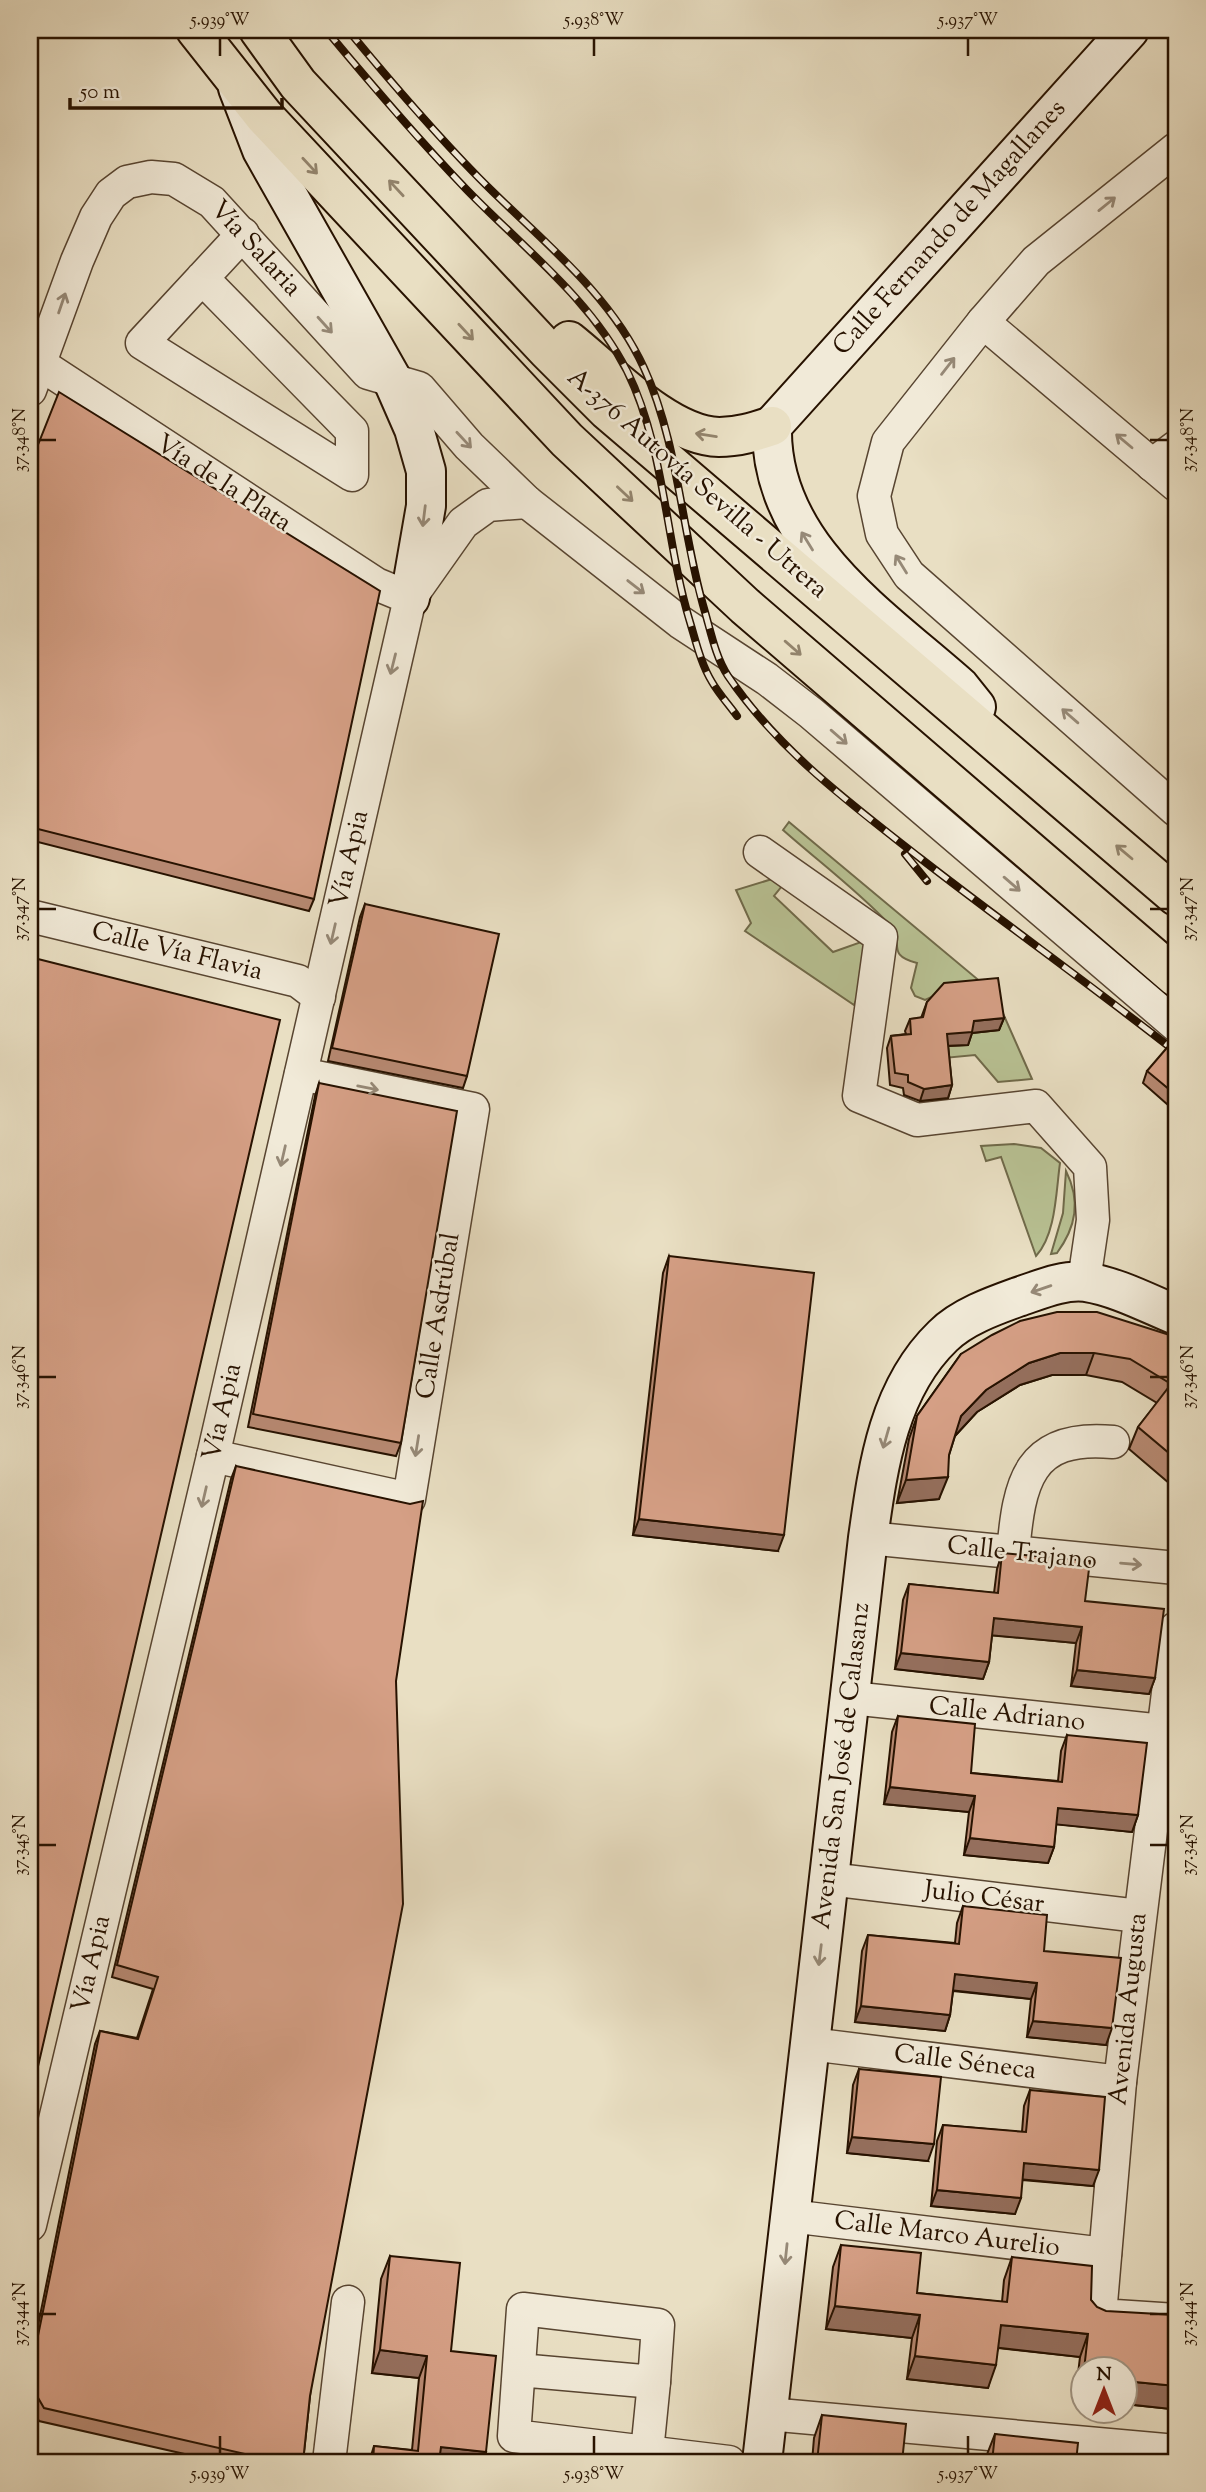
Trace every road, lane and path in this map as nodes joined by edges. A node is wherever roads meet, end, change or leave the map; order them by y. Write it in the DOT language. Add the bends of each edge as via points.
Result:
graph roads {
  1 [pos="196,30"];
  2 [pos="259,30"];
  3 [pos="1129,30"];
  4 [pos="236,83"];
  5 [pos="1176,149"];
  6 [pos="243,234"];
  7 [pos="443,237"];
  8 [pos="202,278"];
  9 [pos="983,323"];
  10 [pos="35,377"];
  11 [pos="406,384"];
  12 [pos="772,426"];
  13 [pos="1164,456"];
  14 [pos="1176,485"];
  15 [pos="527,502"];
  16 [pos="410,598"];
  17 [pos="1004,750"];
  18 [pos="1176,810"];
  19 [pos="760,852"];
  20 [pos="1176,896"];
  21 [pos="30,916"];
  22 [pos="1176,977"];
  23 [pos="319,997"];
  24 [pos="1176,1025"];
  25 [pos="302,1074"];
  26 [pos="1084,1282"];
  27 [pos="1176,1315"];
  28 [pos="1114,1442"];
  29 [pos="213,1456"];
  30 [pos="868,1538"];
  31 [pos="1013,1553"];
  32 [pos="1176,1568"];
  33 [pos="1176,1628"];
  34 [pos="851,1698"];
  35 [pos="1163,1731"];
  36 [pos="829,1880"];
  37 [pos="1139,1916"];
  38 [pos="810,2044"];
  39 [pos="1120,2082"];
  40 [pos="790,2216"];
  41 [pos="30,2225"];
  42 [pos="1105,2254"];
  43 [pos="348,2302"];
  44 [pos="1176,2320"];
  45 [pos="519,2370"];
  46 [pos="654,2382"];
  47 [pos="768,2414"];
  48 [pos="513,2449"];
  49 [pos="1176,2451"];
  50 [pos="647,2452"];
  51 [pos="330,2462"];
  52 [pos="729,2462"];
  53 [pos="762,2462"];
  1 -- 4 [label="main road"];
  7 -- 2 [label="main road, A-376 Autovía Sevilla - Utrera, one-way" via="299,84"];
  3 -- 12 [label="street, Calle Fernando de Magallanes"];
  4 -- 11 [label="street, Vía Apia" via="262,150 357,315"];
  4 -- 22 [label="main road, A-376 Autovía Sevilla - Utrera, one-way" via="577,449 744,606"];
  9 -- 5 [label="street, one-way" via="1036,261"];
  6 -- 8 [label="street"];
  10 -- 6 [label="street, Vía Salaria, one-way" via="96,217 111,194 127,182 174,179 212,202"];
  6 -- 11 [label="street, Vía Salaria, one-way" via="368,373"];
  12 -- 7 [label="main road, one-way" via="741,436 716,437 673,424"];
  7 -- 17 [label="main road, A-376 Autovía Sevilla - Utrera" via="607,410"];
  8 -- 8 [label="street" via="142,343 352,475 352,431"];
  13 -- 9 [label="street, one-way"];
  18 -- 9 [label="street, one-way" via="1105,755 909,575 883,534 874,496 888,442"];
  10 -- 16 [label="street, Vía de la Plata" via="376,584"];
  11 -- 15 [label="street, one-way"];
  11 -- 16 [label="street, Vía Apia, one-way" via="426,471 426,506"];
  17 -- 12 [label="street, one-way" via="960,687 834,575 807,542 776,478"];
  13 -- 14 [label="street"];
  15 -- 16 [label="street, Vía Apia" via="488,505 463,523"];
  15 -- 24 [label="street, one-way" via="680,622 811,713"];
  16 -- 23 [label="street, Vía Apia, one-way"];
  20 -- 17 [label="main road, A-376 Autovía Sevilla - Utrera, one-way"];
  19 -- 26 [label="street" via="881,937 859,1096 917,1120 1036,1106 1090,1167 1093,1220"];
  21 -- 23 [label="street, Calle Vía Flavia" via="298,981"];
  23 -- 25 [label="street, Vía Apia"];
  25 -- 29 [label="street, Vía Apia, one-way"];
  25 -- 29 [label="street, Calle Asdrúbal, one-way" via="473,1109 409,1499"];
  26 -- 27 [label="street, Avenida San José de Calasanz"];
  26 -- 30 [label="street, Avenida San José de Calasanz, one-way" via="1053,1285 987,1308 943,1335 908,1381 888,1429"];
  28 -- 31 [label="street" via="1062,1444 1034,1466 1018,1500"];
  29 -- 41 [label="street, Vía Apia, one-way"];
  30 -- 31 [label="street, Calle Trajano"];
  30 -- 34 [label="street, Avenida San José de Calasanz"];
  31 -- 32 [label="street, Calle Trajano, one-way"];
  33 -- 35 [label="street, Avenida Augusta"];
  34 -- 35 [label="street, Calle Adriano"];
  34 -- 36 [label="street, Avenida San José de Calasanz"];
  35 -- 37 [label="street, Avenida Augusta"];
  36 -- 37 [label="street, Julio César"];
  36 -- 38 [label="street, Avenida San José de Calasanz, one-way"];
  37 -- 39 [label="street, Avenida Augusta"];
  38 -- 39 [label="street, Calle Séneca"];
  38 -- 40 [label="street, Avenida San José de Calasanz"];
  39 -- 42 [label="street, Avenida Augusta"];
  40 -- 42 [label="street, Calle Marco Aurelio"];
  40 -- 47 [label="street, Avenida San José de Calasanz, one-way"];
  42 -- 44 [label="street, Avenida Augusta" via="1100,2315"];
  43 -- 51 [label="street"];
  45 -- 46 [label="street"];
  45 -- 46 [label="street" via="523,2309 658,2325"];
  45 -- 48 [label="street"];
  46 -- 50 [label="street"];
  47 -- 49 [label="street"];
  47 -- 53 [label="street, Avenida San José de Calasanz"];
  48 -- 50 [label="street"];
  50 -- 52 [label="street"];
}
